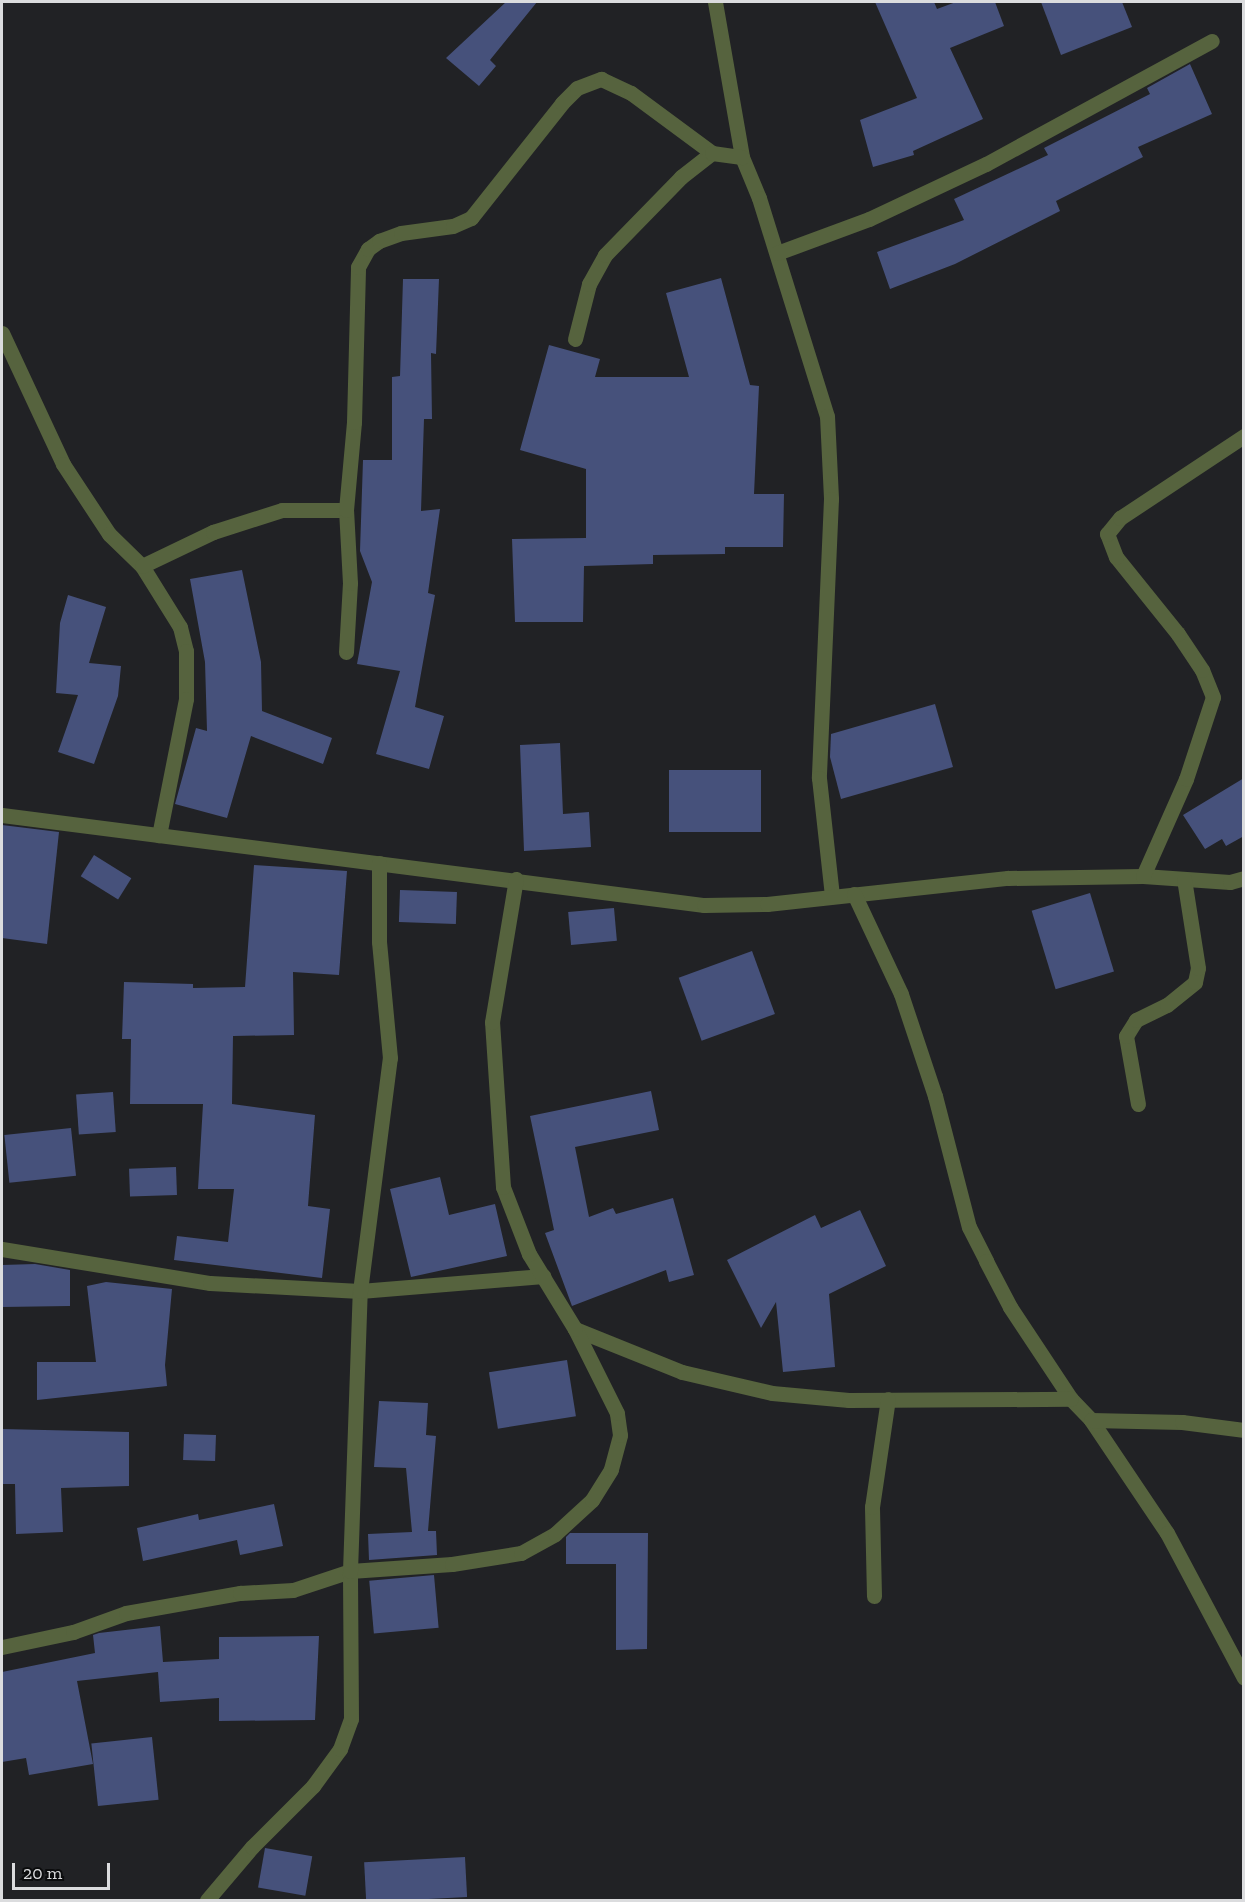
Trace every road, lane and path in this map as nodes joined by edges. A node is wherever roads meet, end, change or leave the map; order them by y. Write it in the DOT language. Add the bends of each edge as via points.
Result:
graph roads {
  1 [pos="715,2"];
  2 [pos="1212,41"];
  3 [pos="712,153"];
  4 [pos="742,157"];
  5 [pos="777,253"];
  6 [pos="2,333"];
  7 [pos="575,339"];
  8 [pos="1244,436"];
  9 [pos="346,510"];
  10 [pos="142,567"];
  11 [pos="346,651"];
  12 [pos="2,815"];
  13 [pos="159,835"];
  14 [pos="379,863"];
  15 [pos="1143,876"];
  16 [pos="1244,878"];
  17 [pos="516,879"];
  18 [pos="1184,879"];
  19 [pos="854,894"];
  20 [pos="832,896"];
  21 [pos="1138,1104"];
  22 [pos="2,1249"];
  23 [pos="543,1276"];
  24 [pos="360,1291"];
  25 [pos="574,1329"];
  26 [pos="888,1399"];
  27 [pos="1071,1399"];
  28 [pos="1091,1420"];
  29 [pos="1244,1430"];
  30 [pos="350,1571"];
  31 [pos="874,1596"];
  32 [pos="2,1647"];
  33 [pos="1244,1678"];
  34 [pos="207,1900"];
  1 -- 4 [label="street"];
  2 -- 5 [label="street" via="986,164 868,219"];
  3 -- 4 [label="street"];
  3 -- 7 [label="street" via="681,177 605,255 589,284"];
  3 -- 9 [label="street" via="631,93 602,79 577,88 562,103 471,218 453,226 401,233 368,249 358,267 354,422"];
  4 -- 5 [label="street"];
  5 -- 20 [label="street" via="827,416 831,499 819,778"];
  6 -- 10 [label="street" via="63,464 109,534"];
  8 -- 15 [label="street" via="1120,518 1107,534 1116,556 1202,670 1213,697 1186,779"];
  9 -- 10 [label="street" via="310,507 262,515 213,532"];
  9 -- 11 [label="street" via="350,583"];
  10 -- 13 [label="street" via="180,627 186,651 186,699"];
  12 -- 13 [label="street"];
  13 -- 14 [label="street"];
  14 -- 17 [label="street"];
  14 -- 24 [label="street" via="379,942 390,1058"];
  15 -- 18 [label="street"];
  15 -- 19 [label="street" via="1008,878"];
  16 -- 18 [label="street" via="1230,882"];
  17 -- 20 [label="street" via="704,905 767,904"];
  17 -- 23 [label="street" via="492,1022 499,1135 503,1187 517,1226"];
  18 -- 21 [label="street" via="1198,968 1195,982 1167,1005 1137,1020 1126,1036"];
  19 -- 20 [label="street"];
  19 -- 27 [label="street" via="901,994 935,1096 969,1227 1010,1307"];
  22 -- 24 [label="street" via="210,1283"];
  23 -- 24 [label="street"];
  23 -- 25 [label="street"];
  24 -- 30 [label="street"];
  25 -- 26 [label="street" via="682,1372 733,1387 811,1398"];
  25 -- 30 [label="street" via="612,1399 620,1435 611,1469 592,1500 555,1534 520,1553 452,1564"];
  26 -- 27 [label="street"];
  26 -- 31 [label="street" via="872,1507"];
  27 -- 28 [label="street"];
  28 -- 29 [label="street" via="1182,1422"];
  28 -- 33 [label="street" via="1167,1533"];
  30 -- 32 [label="street" via="293,1590 240,1593 126,1613 73,1632"];
  30 -- 34 [label="street" via="351,1719 340,1749 313,1786 252,1847"];
}
